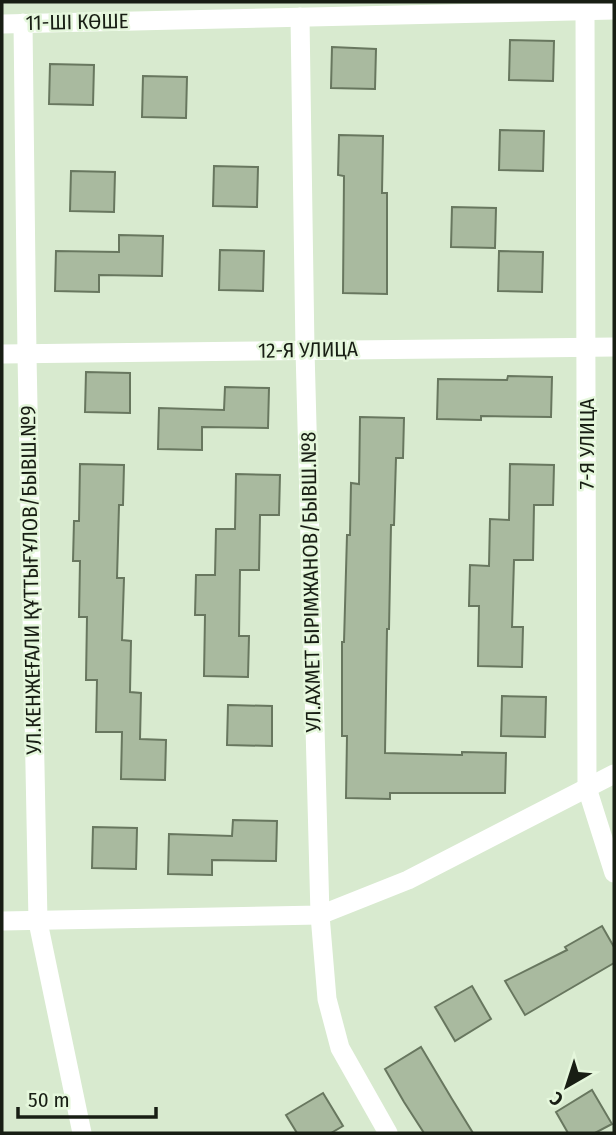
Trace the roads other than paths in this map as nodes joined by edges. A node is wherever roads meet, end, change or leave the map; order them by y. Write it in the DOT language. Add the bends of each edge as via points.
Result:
graph roads {
  1 [pos="270,9"];
  2 [pos="585,10"];
  3 [pos="614,10"];
  4 [pos="300,17"];
  5 [pos="23,23"];
  6 [pos="2,24"];
  7 [pos="587,347"];
  8 [pos="614,347"];
  9 [pos="305,350"];
  10 [pos="2,354"];
  11 [pos="27,355"];
  12 [pos="614,774"];
  13 [pos="587,788"];
  14 [pos="611,851"];
  15 [pos="614,873"];
  16 [pos="320,915"];
  17 [pos="2,921"];
  18 [pos="38,922"];
  19 [pos="82,1133"];
  20 [pos="388,1133"];
  1 -- 4 [label="street, 11-ШІ КӨШЕ"];
  1 -- 5 [label="street, 11-ШІ КӨШЕ"];
  2 -- 3 [label="street, 11-ШІ КӨШЕ"];
  2 -- 4 [label="street, 11-ШІ КӨШЕ"];
  2 -- 7 [label="street, 7-Я УЛИЦА"];
  4 -- 9 [label="street, УЛ.АХМЕТ БІРІМЖАНОВ/БЫВШ.№8"];
  5 -- 6 [label="street, 11-ШІ КӨШЕ"];
  5 -- 11 [label="street, УЛ.КЕНЖЕҒАЛИ ҚҰТТЫҒҰЛОВ/БЫВШ.№9"];
  7 -- 8 [label="street, 12-Я УЛИЦА"];
  7 -- 9 [label="street, 12-Я УЛИЦА"];
  7 -- 13 [label="street, 7-Я УЛИЦА"];
  9 -- 11 [label="street, 12-Я УЛИЦА"];
  9 -- 16 [label="street, УЛ.АХМЕТ БІРІМЖАНОВ/БЫВШ.№8"];
  10 -- 11 [label="street, 12-Я УЛИЦА"];
  11 -- 18 [label="street, УЛ.КЕНЖЕҒАЛИ ҚҰТТЫҒҰЛОВ/БЫВШ.№9"];
  12 -- 13 [label="street"];
  13 -- 14 [label="street, 7-Я УЛИЦА"];
  13 -- 16 [label="street" via="408,880"];
  14 -- 15 [label="street, 7-Я УЛИЦА"];
  16 -- 18 [label="street"];
  16 -- 20 [label="street, УЛ.АХМЕТ БІРІМЖАНОВ/БЫВШ.№8" via="327,999 340,1048"];
  17 -- 18 [label="street"];
  18 -- 19 [label="street, УЛ.КЕНЖЕҒАЛИ ҚҰТТЫҒҰЛОВ/БЫВШ.№9"];
}
